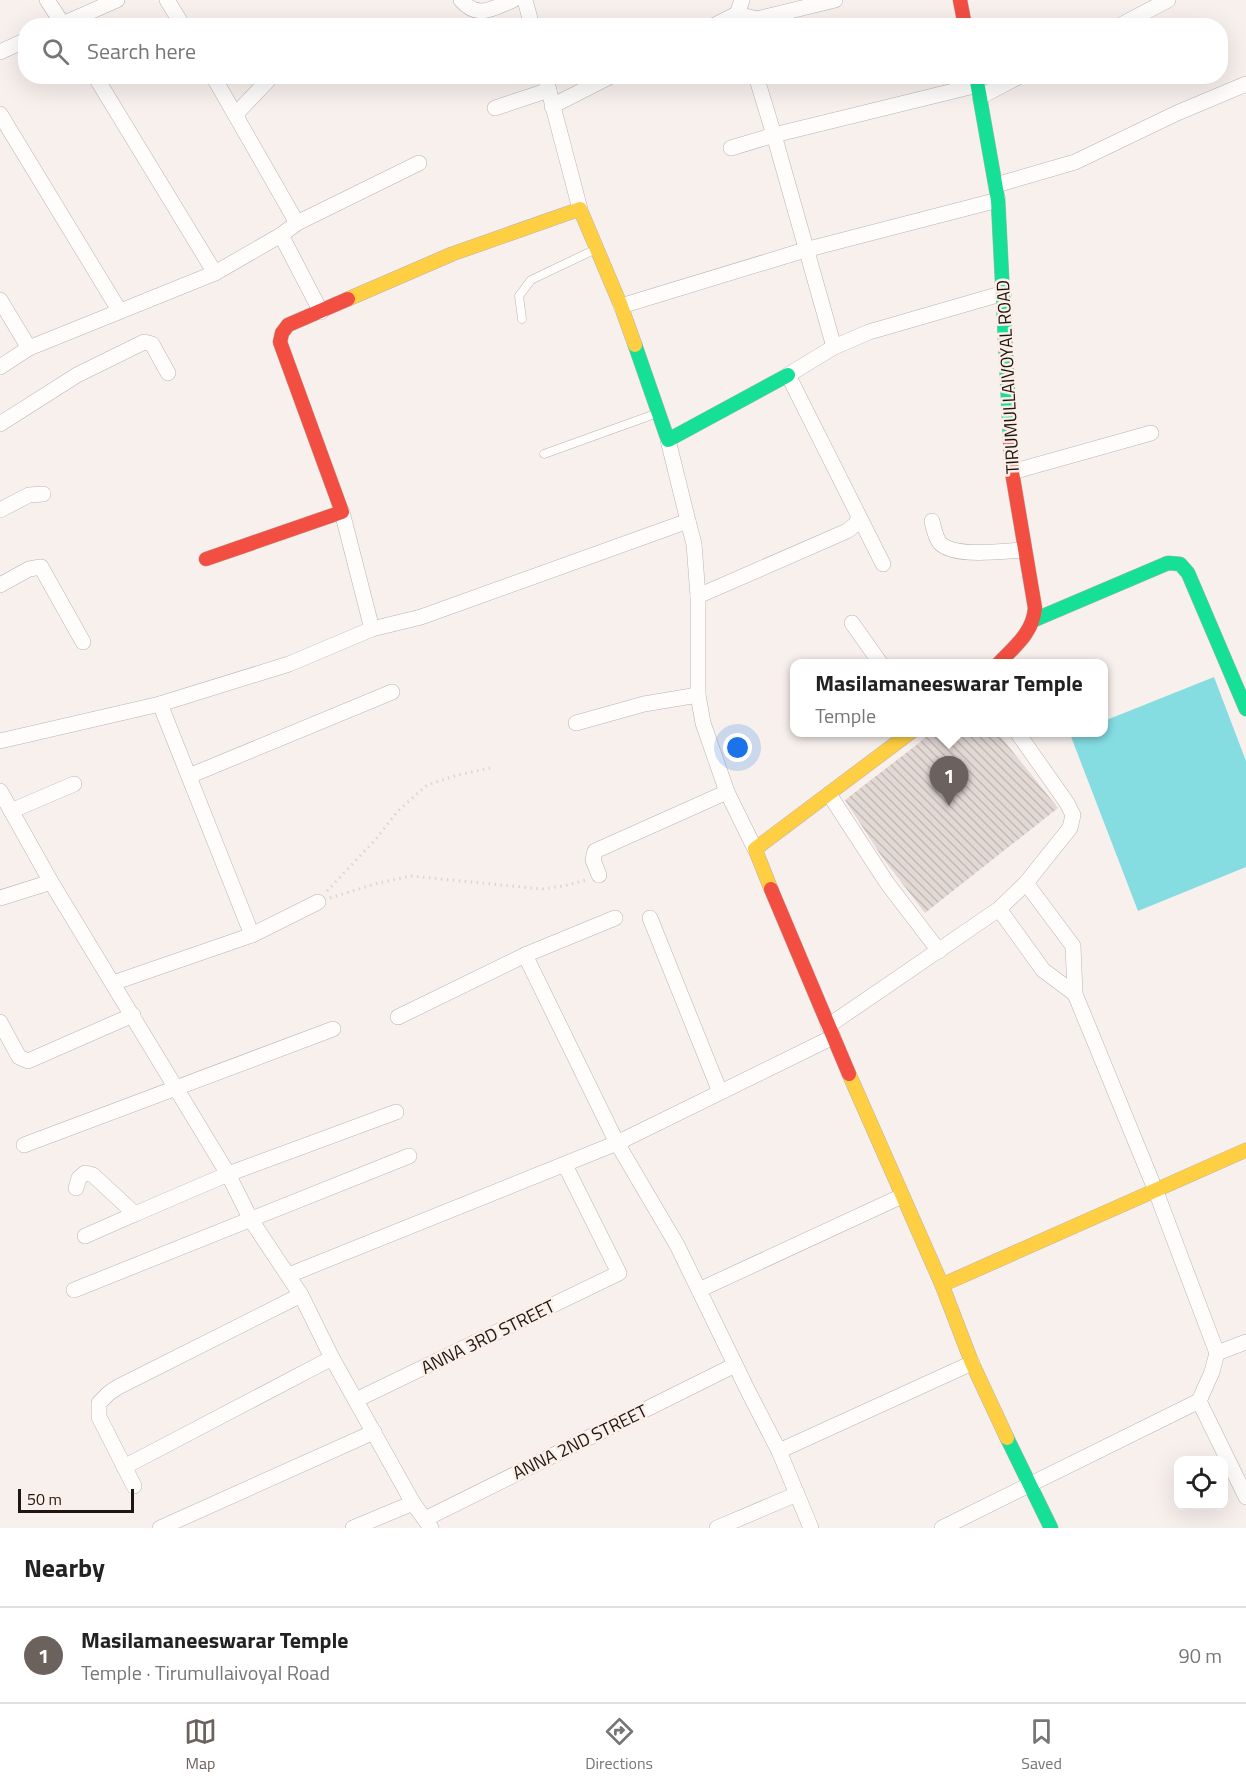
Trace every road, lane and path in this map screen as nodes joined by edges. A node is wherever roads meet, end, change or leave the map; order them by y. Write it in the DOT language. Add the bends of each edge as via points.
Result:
graph roads {
  1 [pos="47,0"];
  2 [pos="117,0"];
  3 [pos="167,0"];
  4 [pos="461,0"];
  5 [pos="513,0"];
  6 [pos="525,0"];
  7 [pos="835,0"];
  8 [pos="960,0"];
  9 [pos="1168,0"];
  10 [pos="740,13"];
  11 [pos="58,18"];
  12 [pos="77,18"];
  13 [pos="178,18"];
  14 [pos="530,18"];
  15 [pos="754,18"];
  16 [pos="761,18"];
  17 [pos="963,18"];
  18 [pos="1134,18"];
  19 [pos="18,44"];
  20 [pos="0,52"];
  21 [pos="100,84"];
  22 [pos="218,84"];
  23 [pos="264,84"];
  24 [pos="545,84"];
  25 [pos="547,84"];
  26 [pos="595,84"];
  27 [pos="758,84"];
  28 [pos="1246,84"];
  29 [pos="978,86"];
  30 [pos="552,106"];
  31 [pos="495,108"];
  32 [pos="0,114"];
  33 [pos="236,114"];
  34 [pos="774,135"];
  35 [pos="731,148"];
  36 [pos="419,163"];
  37 [pos="997,192"];
  38 [pos="580,209"];
  39 [pos="297,223"];
  40 [pos="281,235"];
  41 [pos="598,249"];
  42 [pos="805,250"];
  43 [pos="214,273"];
  44 [pos="1004,293"];
  45 [pos="0,300"];
  46 [pos="621,306"];
  47 [pos="119,310"];
  48 [pos="321,312"];
  49 [pos="522,319"];
  50 [pos="834,347"];
  51 [pos="29,348"];
  52 [pos="0,367"];
  53 [pos="168,373"];
  54 [pos="788,375"];
  55 [pos="659,413"];
  56 [pos="0,424"];
  57 [pos="1151,433"];
  58 [pos="668,440"];
  59 [pos="544,454"];
  60 [pos="1012,472"];
  61 [pos="43,494"];
  62 [pos="0,510"];
  63 [pos="342,512"];
  64 [pos="858,518"];
  65 [pos="688,521"];
  66 [pos="932,521"];
  67 [pos="1024,550"];
  68 [pos="206,559"];
  69 [pos="883,564"];
  70 [pos="0,585"];
  71 [pos="698,596"];
  72 [pos="1034,620"];
  73 [pos="852,623"];
  74 [pos="372,629"];
  75 [pos="83,642"];
  76 [pos="878,659"];
  77 [pos="1002,659"];
  78 [pos="392,692"];
  79 [pos="698,695"];
  80 [pos="1245,703"];
  81 [pos="160,704"];
  82 [pos="576,723"];
  83 [pos="904,737"];
  84 [pos="1021,737"];
  85 [pos="0,741"];
  86 [pos="489,768"];
  87 [pos="189,776"];
  88 [pos="74,784"];
  89 [pos="727,792"];
  90 [pos="1,794"];
  91 [pos="829,794"];
  92 [pos="11,811"];
  93 [pos="755,849"];
  94 [pos="599,875"];
  95 [pos="51,882"];
  96 [pos="1026,883"];
  97 [pos="0,898"];
  98 [pos="318,902"];
  99 [pos="999,909"];
  100 [pos="615,918"];
  101 [pos="650,918"];
  102 [pos="252,935"];
  103 [pos="939,951"];
  104 [pos="525,955"];
  105 [pos="113,983"];
  106 [pos="1075,994"];
  107 [pos="133,1016"];
  108 [pos="399,1017"];
  109 [pos="0,1022"];
  110 [pos="333,1029"];
  111 [pos="830,1031"];
  112 [pos="177,1087"];
  113 [pos="720,1092"];
  114 [pos="396,1112"];
  115 [pos="617,1143"];
  116 [pos="24,1145"];
  117 [pos="1246,1150"];
  118 [pos="409,1156"];
  119 [pos="565,1165"];
  120 [pos="228,1174"];
  121 [pos="76,1188"];
  122 [pos="1155,1189"];
  123 [pos="902,1196"];
  124 [pos="135,1214"];
  125 [pos="251,1220"];
  126 [pos="85,1236"];
  127 [pos="290,1275"];
  128 [pos="942,1285"];
  129 [pos="74,1290"];
  130 [pos="699,1290"];
  131 [pos="302,1295"];
  132 [pos="1246,1342"];
  133 [pos="1217,1353"];
  134 [pos="332,1358"];
  135 [pos="972,1363"];
  136 [pos="735,1365"];
  137 [pos="356,1400"];
  138 [pos="1199,1401"];
  139 [pos="374,1432"];
  140 [pos="779,1451"];
  141 [pos="124,1467"];
  142 [pos="1029,1485"];
  143 [pos="134,1486"];
  144 [pos="797,1494"];
  145 [pos="1246,1497"];
  146 [pos="413,1503"];
  147 [pos="428,1523"];
  148 [pos="160,1528"];
  149 [pos="353,1528"];
  150 [pos="717,1528"];
  151 [pos="811,1528"];
  152 [pos="942,1528"];
  153 [pos="1051,1528"];
  1 -- 11 [label="street"];
  2 -- 12 [label="street"];
  3 -- 13 [label="street"];
  4 -- 5 [label="street" via="477,12"];
  6 -- 14 [label="street"];
  7 -- 16 [label="street"];
  8 -- 17 [label="street"];
  9 -- 18 [label="street"];
  10 -- 15 [label="street"];
  19 -- 20 [label="street"];
  21 -- 43 [label="street"];
  22 -- 33 [label="street"];
  23 -- 33 [label="street"];
  24 -- 31 [label="street"];
  25 -- 30 [label="street"];
  26 -- 30 [label="street"];
  27 -- 34 [label="street"];
  28 -- 37 [label="street" via="1075,162"];
  29 -- 34 [label="street"];
  29 -- 37 [label="street, TIRUMULLAIVOYAL ROAD"];
  30 -- 38 [label="street"];
  32 -- 47 [label="street"];
  33 -- 39 [label="street"];
  34 -- 35 [label="street"];
  34 -- 42 [label="street"];
  36 -- 39 [label="street"];
  37 -- 42 [label="street"];
  37 -- 44 [label="street, TIRUMULLAIVOYAL ROAD"];
  38 -- 41 [label="street"];
  38 -- 48 [label="street" via="452,254"];
  39 -- 40 [label="street"];
  40 -- 43 [label="street"];
  40 -- 48 [label="street"];
  41 -- 46 [label="street"];
  41 -- 49 [label="lane" via="531,280 519,296"];
  42 -- 46 [label="street"];
  42 -- 50 [label="street"];
  43 -- 47 [label="street"];
  44 -- 50 [label="street" via="869,332"];
  44 -- 60 [label="street, TIRUMULLAIVOYAL ROAD"];
  45 -- 51 [label="street"];
  46 -- 55 [label="street"];
  47 -- 51 [label="street"];
  48 -- 63 [label="street" via="288,325 280,342"];
  50 -- 54 [label="street"];
  51 -- 52 [label="street"];
  53 -- 56 [label="street" via="152,344 144,342 77,375"];
  54 -- 58 [label="street"];
  54 -- 64 [label="street"];
  55 -- 58 [label="street"];
  55 -- 59 [label="lane"];
  57 -- 60 [label="street"];
  58 -- 65 [label="street"];
  60 -- 67 [label="street, TIRUMULLAIVOYAL ROAD"];
  61 -- 62 [label="street" via="29,495"];
  63 -- 68 [label="street"];
  63 -- 74 [label="street"];
  64 -- 69 [label="street"];
  64 -- 71 [label="street" via="847,531"];
  65 -- 71 [label="street"];
  65 -- 74 [label="street" via="421,617"];
  66 -- 67 [label="street" via="942,545 980,552"];
  67 -- 72 [label="street, TIRUMULLAIVOYAL ROAD"];
  70 -- 75 [label="street" via="28,569 41,567"];
  71 -- 79 [label="street"];
  72 -- 77 [label="street"];
  72 -- 80 [label="street" via="1167,562 1178,562 1188,573"];
  73 -- 76 [label="street"];
  74 -- 81 [label="street" via="289,664"];
  78 -- 87 [label="street"];
  79 -- 82 [label="street" via="644,704"];
  79 -- 89 [label="street" via="702,723"];
  81 -- 85 [label="street"];
  81 -- 87 [label="street"];
  83 -- 91 [label="street"];
  84 -- 96 [label="street" via="1072,815 1070,828"];
  86 -- 98 [label="path" via="427,785 397,812"];
  87 -- 102 [label="street"];
  88 -- 92 [label="street"];
  89 -- 93 [label="street"];
  89 -- 94 [label="street" via="595,851 593,860"];
  90 -- 92 [label="street"];
  91 -- 93 [label="street"];
  91 -- 103 [label="street" via="887,883"];
  92 -- 95 [label="street"];
  93 -- 111 [label="street"];
  94 -- 98 [label="path" via="542,889 411,876"];
  95 -- 97 [label="street"];
  95 -- 105 [label="street"];
  96 -- 99 [label="street"];
  96 -- 106 [label="street" via="1073,946"];
  98 -- 102 [label="street"];
  99 -- 103 [label="street"];
  99 -- 106 [label="street" via="1043,970"];
  100 -- 104 [label="street"];
  101 -- 113 [label="street"];
  102 -- 105 [label="street"];
  103 -- 111 [label="street"];
  104 -- 108 [label="street"];
  104 -- 115 [label="street"];
  105 -- 107 [label="street"];
  106 -- 122 [label="street"];
  107 -- 109 [label="street" via="28,1061 19,1057"];
  107 -- 112 [label="street"];
  110 -- 112 [label="street"];
  111 -- 113 [label="street"];
  111 -- 123 [label="street"];
  112 -- 116 [label="street"];
  112 -- 120 [label="street"];
  113 -- 115 [label="street"];
  114 -- 120 [label="street"];
  115 -- 119 [label="street"];
  115 -- 130 [label="street"];
  117 -- 122 [label="street"];
  118 -- 125 [label="street"];
  119 -- 127 [label="street"];
  119 -- 137 [label="street, ANNA 3RD STREET" via="619,1273"];
  120 -- 124 [label="street"];
  120 -- 125 [label="street"];
  121 -- 124 [label="street" via="85,1173 93,1175"];
  122 -- 128 [label="street"];
  122 -- 133 [label="street"];
  123 -- 128 [label="street"];
  123 -- 130 [label="street"];
  124 -- 126 [label="street"];
  125 -- 127 [label="street"];
  125 -- 129 [label="street"];
  127 -- 131 [label="street"];
  128 -- 135 [label="street"];
  130 -- 136 [label="street"];
  131 -- 134 [label="street"];
  131 -- 141 [label="street" via="109,1393 99,1403 99,1417"];
  132 -- 133 [label="street"];
  133 -- 138 [label="street"];
  134 -- 137 [label="street"];
  134 -- 141 [label="street"];
  135 -- 140 [label="street"];
  135 -- 142 [label="street"];
  136 -- 140 [label="street"];
  136 -- 147 [label="street, ANNA 2ND STREET"];
  137 -- 139 [label="street"];
  138 -- 142 [label="street"];
  138 -- 145 [label="street"];
  139 -- 146 [label="street"];
  139 -- 148 [label="street"];
  140 -- 144 [label="street"];
  141 -- 143 [label="street"];
  142 -- 152 [label="street"];
  142 -- 153 [label="street"];
  144 -- 150 [label="street"];
  144 -- 151 [label="street"];
  146 -- 147 [label="street"];
  146 -- 149 [label="street"];
}
